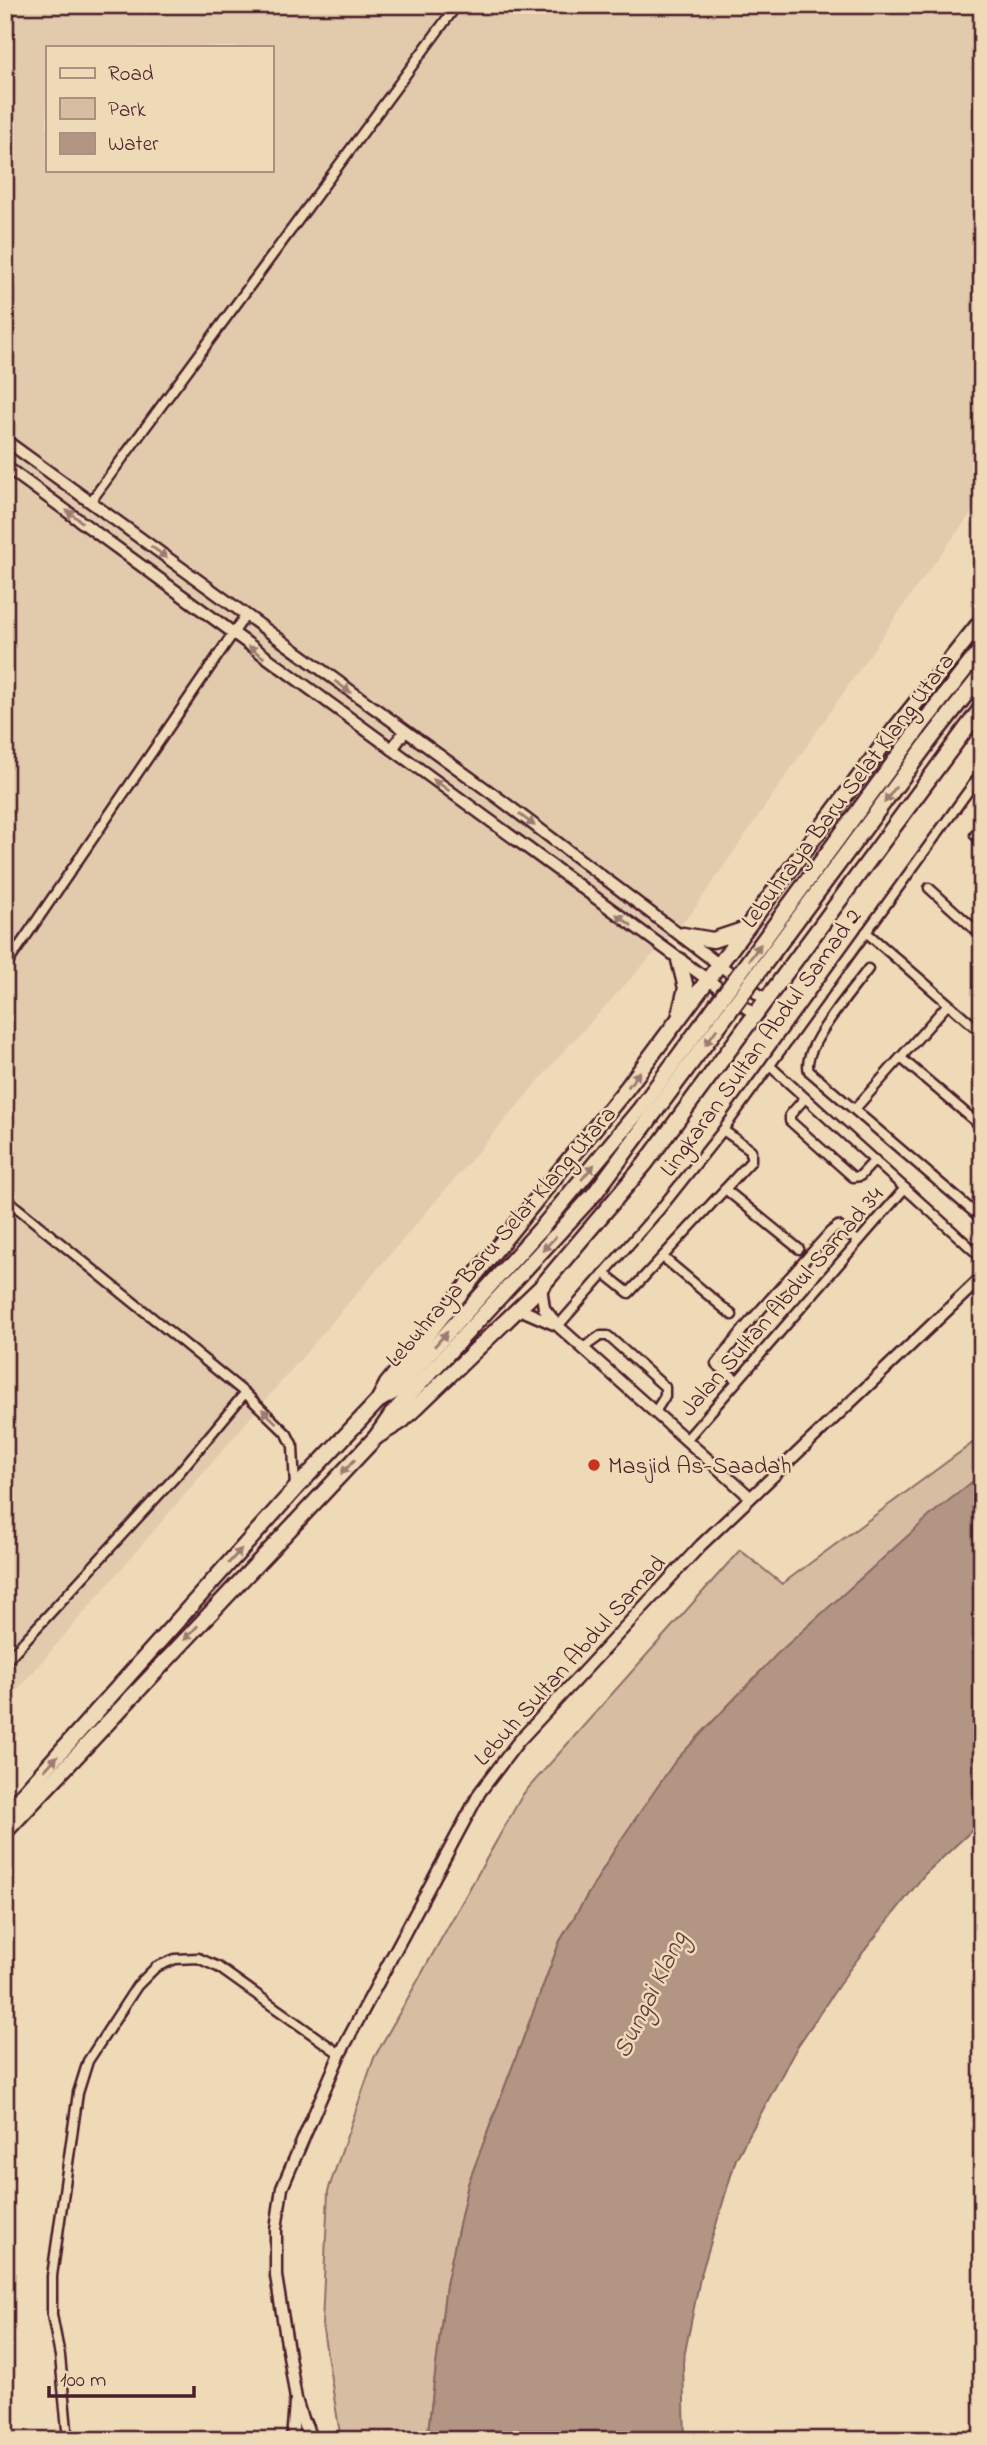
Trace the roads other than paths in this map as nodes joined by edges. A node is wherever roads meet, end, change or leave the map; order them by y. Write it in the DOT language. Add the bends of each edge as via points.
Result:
graph roads {
  1 [pos="457,5"];
  2 [pos="5,440"];
  3 [pos="5,466"];
  4 [pos="91,501"];
  5 [pos="245,615"];
  6 [pos="982,620"];
  7 [pos="233,635"];
  8 [pos="982,648"];
  9 [pos="982,674"];
  10 [pos="982,707"];
  11 [pos="405,731"];
  12 [pos="392,749"];
  13 [pos="982,772"];
  14 [pos="929,888"];
  15 [pos="743,930"];
  16 [pos="866,932"];
  17 [pos="683,935"];
  18 [pos="982,936"];
  19 [pos="679,960"];
  20 [pos="720,963"];
  21 [pos="5,967"];
  22 [pos="868,969"];
  23 [pos="708,981"];
  24 [pos="766,1000"];
  25 [pos="948,1004"];
  26 [pos="756,1015"];
  27 [pos="678,1020"];
  28 [pos="982,1033"];
  29 [pos="901,1058"];
  30 [pos="770,1066"];
  31 [pos="805,1098"];
  32 [pos="855,1109"];
  33 [pos="982,1127"];
  34 [pos="723,1130"];
  35 [pos="875,1160"];
  36 [pos="905,1188"];
  37 [pos="725,1189"];
  38 [pos="5,1198"];
  39 [pos="982,1219"];
  40 [pos="858,1241"];
  41 [pos="799,1249"];
  42 [pos="664,1258"];
  43 [pos="982,1258"];
  44 [pos="604,1273"];
  45 [pos="982,1277"];
  46 [pos="541,1287"];
  47 [pos="517,1308"];
  48 [pos="732,1315"];
  49 [pos="558,1326"];
  50 [pos="583,1348"];
  51 [pos="737,1380"];
  52 [pos="246,1393"];
  53 [pos="378,1401"];
  54 [pos="655,1412"];
  55 [pos="376,1437"];
  56 [pos="686,1440"];
  57 [pos="295,1489"];
  58 [pos="749,1496"];
  59 [pos="5,1662"];
  60 [pos="5,1814"];
  61 [pos="5,1832"];
  62 [pos="340,2054"];
  63 [pos="296,2399"];
  64 [pos="305,2425"];
  65 [pos="292,2439"];
  66 [pos="68,2440"];
  67 [pos="309,2440"];
  1 -- 4 [label="street"];
  2 -- 4 [label="street"];
  7 -- 3 [label="street, one-way"];
  4 -- 5 [label="street, one-way"];
  5 -- 7 [label="street"];
  5 -- 11 [label="street, one-way"];
  6 -- 15 [label="highway"];
  12 -- 7 [label="street, one-way"];
  7 -- 21 [label="street"];
  53 -- 8 [label="highway, Lebuhraya Baru Selat Klang Utara, one-way, bridge" via="395,1391 640,1110"];
  9 -- 55 [label="highway, Lebuhraya Baru Selat Klang Utara, one-way, bridge" via="595,1194 401,1404"];
  10 -- 24 [label="highway"];
  11 -- 12 [label="street"];
  11 -- 17 [label="street, one-way"];
  19 -- 12 [label="street, one-way"];
  13 -- 16 [label="street, Lingkaran Sultan Abdul Samad 2"];
  14 -- 18 [label="street"];
  15 -- 17 [label="highway" via="713,940"];
  15 -- 20 [label="highway"];
  16 -- 25 [label="street"];
  16 -- 30 [label="street, Lingkaran Sultan Abdul Samad 2"];
  17 -- 20 [label="street"];
  19 -- 23 [label="street"];
  19 -- 27 [label="highway" via="686,988"];
  20 -- 23 [label="highway"];
  20 -- 24 [label="street"];
  22 -- 32 [label="street" via="807,1059 809,1071"];
  23 -- 26 [label="street"];
  23 -- 27 [label="highway"];
  24 -- 26 [label="highway"];
  25 -- 28 [label="street"];
  25 -- 29 [label="street"];
  26 -- 46 [label="highway" via="645,1164"];
  53 -- 27 [label="highway, one-way"];
  29 -- 32 [label="street"];
  29 -- 33 [label="street"];
  30 -- 31 [label="street"];
  30 -- 34 [label="street, Lingkaran Sultan Abdul Samad 2"];
  31 -- 35 [label="street"];
  31 -- 35 [label="street" via="790,1121 853,1177"];
  32 -- 39 [label="street"];
  34 -- 37 [label="street" via="751,1150 751,1161"];
  34 -- 44 [label="street, Lingkaran Sultan Abdul Samad 2"];
  35 -- 36 [label="street"];
  36 -- 40 [label="street, Jalan Sultan Abdul Samad 34"];
  36 -- 43 [label="street"];
  37 -- 41 [label="street"];
  37 -- 42 [label="street"];
  38 -- 52 [label="street"];
  40 -- 51 [label="street, Jalan Sultan Abdul Samad 34"];
  40 -- 51 [label="street" via="838,1226 830,1232 746,1326 716,1364"];
  42 -- 44 [label="street" via="629,1293"];
  42 -- 48 [label="street"];
  44 -- 49 [label="street, Lingkaran Sultan Abdul Samad 2"];
  45 -- 58 [label="street, Lebuh Sultan Abdul Samad"];
  46 -- 47 [label="highway"];
  46 -- 49 [label="street" via="544,1308"];
  47 -- 49 [label="street"];
  47 -- 55 [label="highway" via="402,1421"];
  49 -- 50 [label="street"];
  50 -- 54 [label="street"];
  50 -- 54 [label="street" via="608,1336 667,1391"];
  51 -- 56 [label="street, Jalan Sultan Abdul Samad 34"];
  57 -- 52 [label="street, one-way" via="293,1446 287,1434"];
  52 -- 59 [label="street"];
  53 -- 57 [label="highway, Lebuhraya Baru Selat Klang Utara"];
  54 -- 56 [label="street"];
  55 -- 61 [label="highway, Lebuhraya Baru Selat Klang Utara, one-way"];
  56 -- 58 [label="street"];
  60 -- 57 [label="highway, Lebuhraya Baru Selat Klang Utara, one-way"];
  58 -- 62 [label="street, Lebuh Sultan Abdul Samad" via="567,1688 480,1793"];
  62 -- 63 [label="street, Lebuh Sultan Abdul Samad" via="282,2188 276,2229 276,2276"];
  62 -- 66 [label="street" via="218,1967 198,1958 175,1959 156,1967 137,1986 88,2061 78,2093 65,2176 52,2276 52,2315"];
  63 -- 64 [label="street, Lebuh Sultan Abdul Samad"];
  63 -- 65 [label="street, Lebuh Sultan Abdul Samad"];
  64 -- 67 [label="main road"];
}
